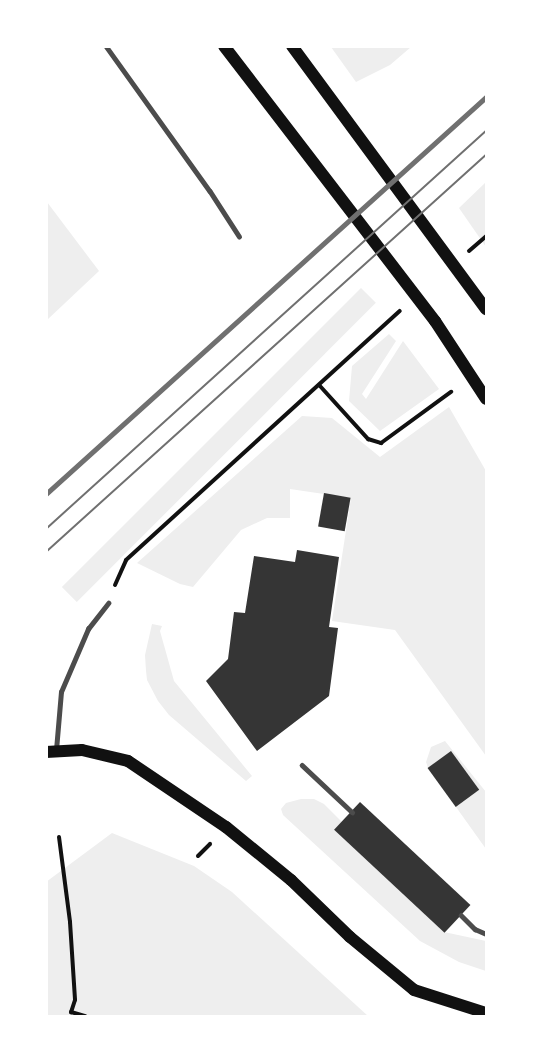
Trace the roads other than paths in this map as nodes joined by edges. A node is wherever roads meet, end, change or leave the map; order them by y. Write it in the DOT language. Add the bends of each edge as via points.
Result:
graph roads {
  1 [pos="106,46"];
  2 [pos="224,46"];
  3 [pos="292,46"];
  4 [pos="239,236"];
  5 [pos="486,309"];
  6 [pos="486,399"];
  7 [pos="108,603"];
  8 [pos="50,752"];
  9 [pos="302,765"];
  10 [pos="352,812"];
  11 [pos="460,915"];
  12 [pos="486,934"];
  13 [pos="486,1014"];
  1 -- 4 [label="lane"];
  2 -- 6 [label="main road" via="435,321"];
  3 -- 5 [label="main road"];
  7 -- 8 [label="lane" via="88,629 61,692"];
  8 -- 13 [label="main road" via="82,750 128,761 226,827 414,990"];
  9 -- 10 [label="lane"];
  11 -- 12 [label="lane"];
}
